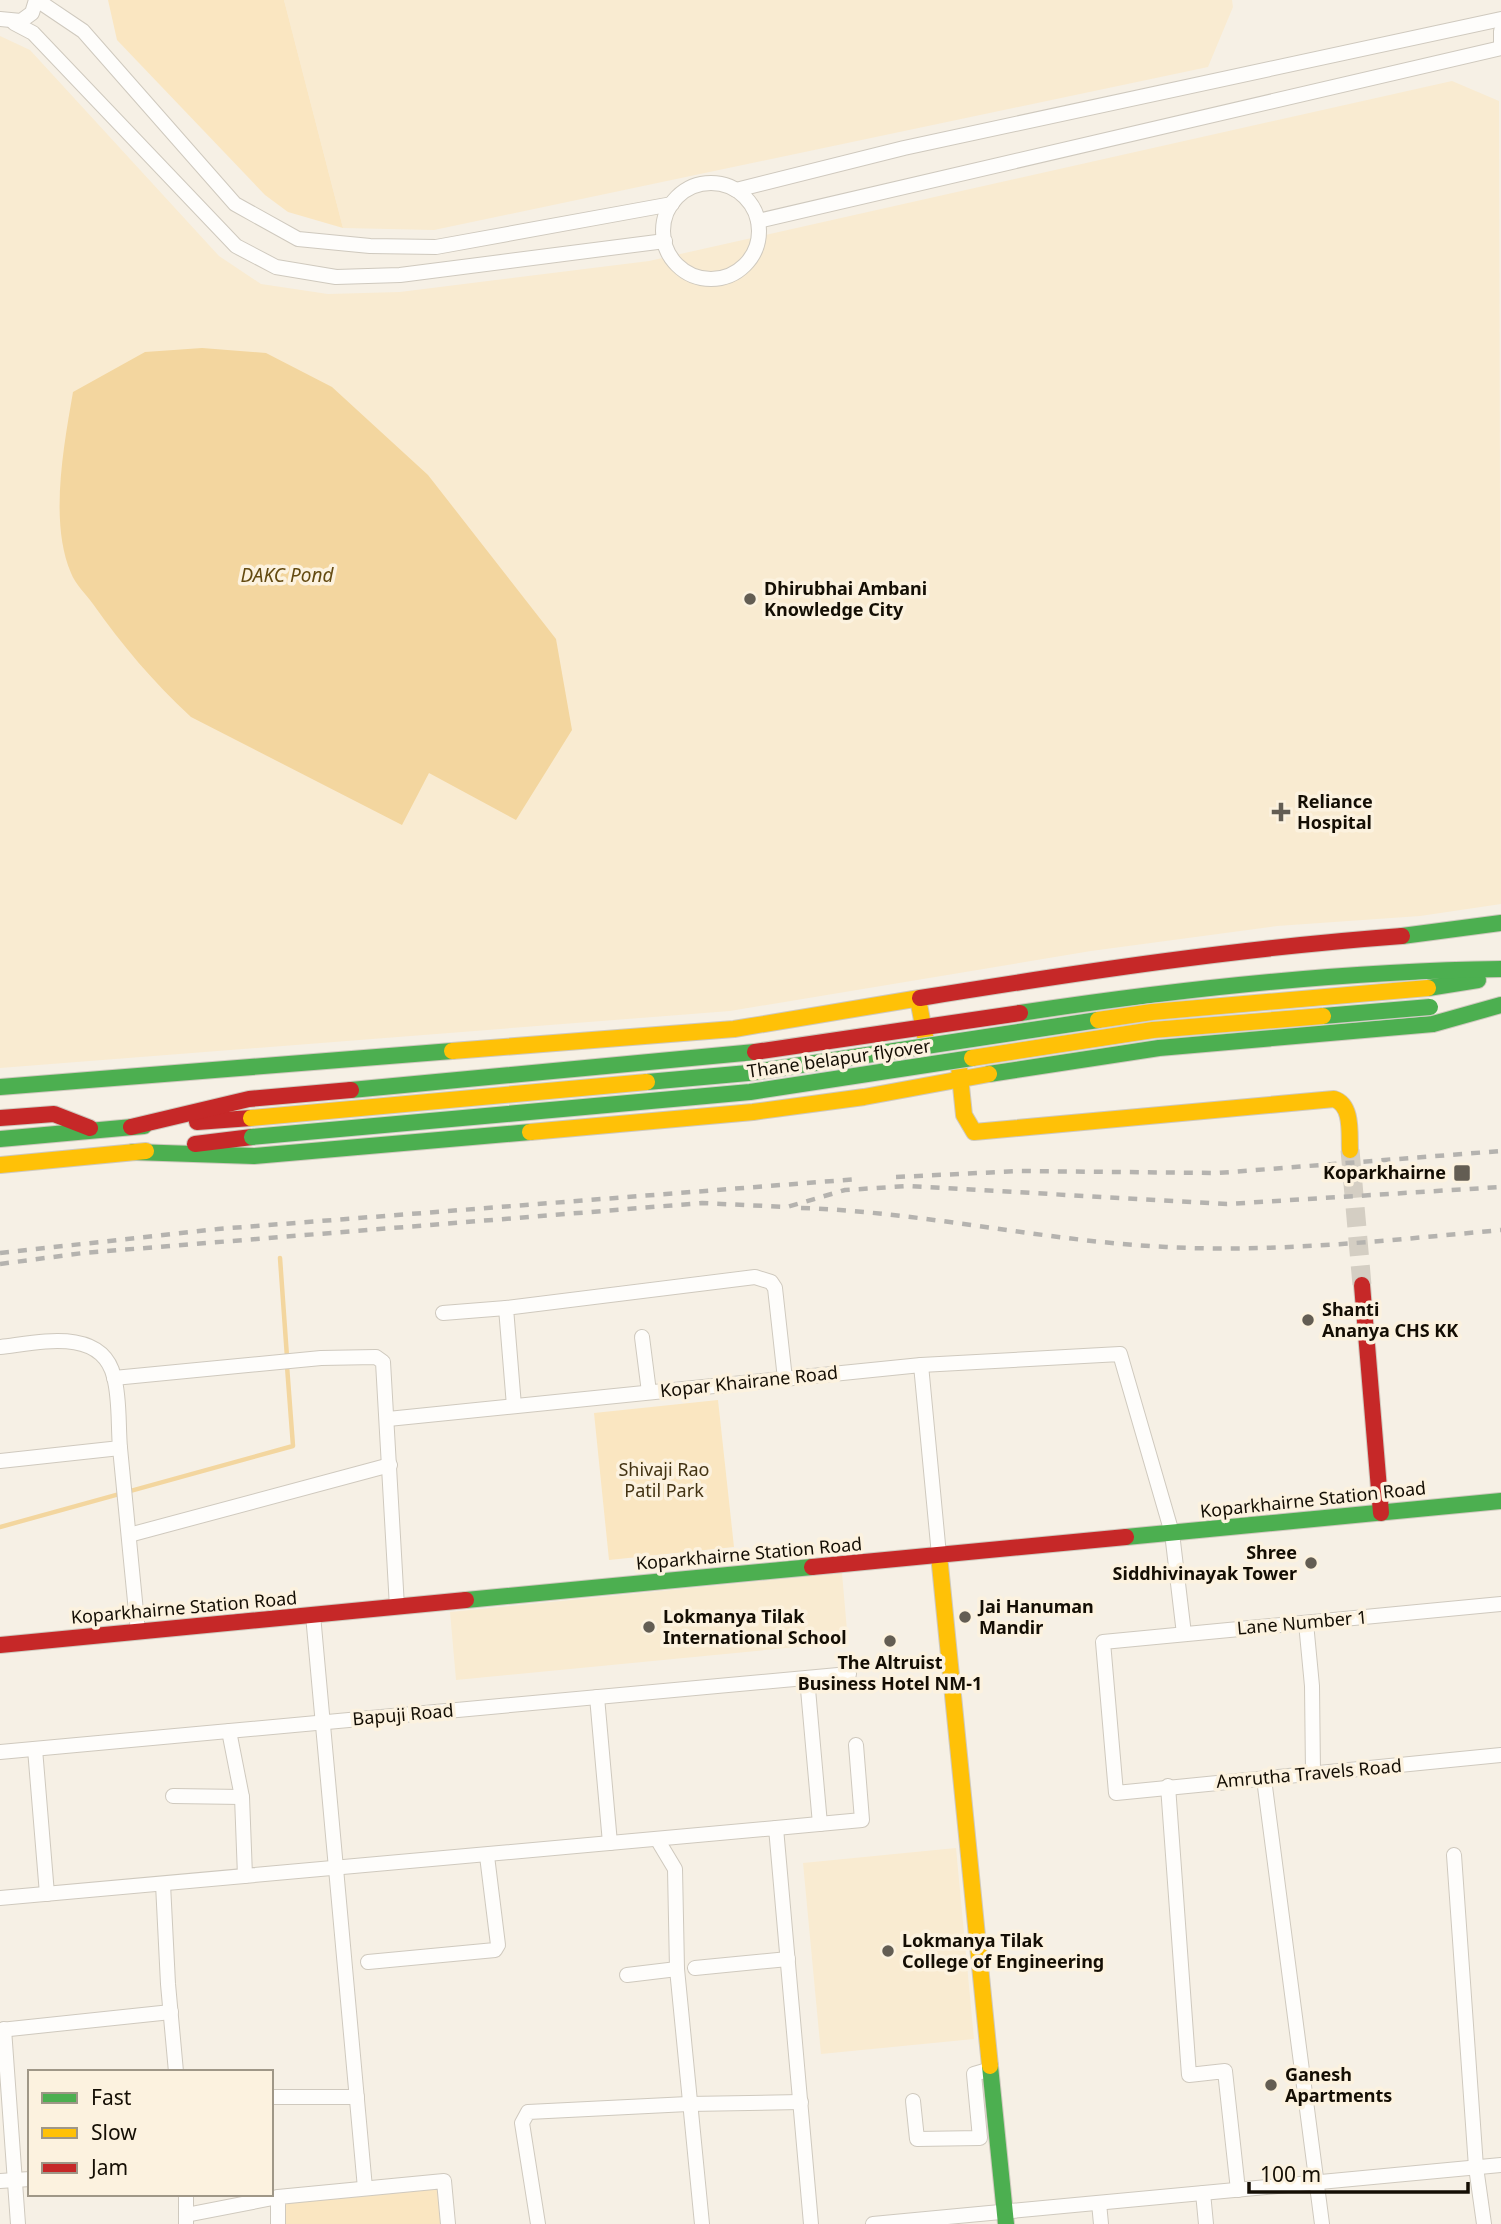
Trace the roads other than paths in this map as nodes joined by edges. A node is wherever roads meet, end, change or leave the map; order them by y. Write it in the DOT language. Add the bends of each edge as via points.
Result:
graph roads {
  1 [pos="37,0"];
  2 [pos="1501,19"];
  3 [pos="7,21"];
  4 [pos="1501,31"];
  5 [pos="1501,46"];
  6 [pos="736,190"];
  7 [pos="672,204"];
  8 [pos="758,221"];
  9 [pos="665,241"];
  10 [pos="1501,923"];
  11 [pos="1501,969"];
  12 [pos="1501,976"];
  13 [pos="946,994"];
  14 [pos="918,999"];
  15 [pos="1501,999"];
  16 [pos="1501,1005"];
  17 [pos="951,1023"];
  18 [pos="924,1028"];
  19 [pos="961,1080"];
  20 [pos="934,1084"];
  21 [pos="0,1087"];
  22 [pos="0,1118"];
  23 [pos="131,1127"];
  24 [pos="95,1130"];
  25 [pos="0,1139"];
  26 [pos="1350,1150"];
  27 [pos="133,1152"];
  28 [pos="0,1165"];
  29 [pos="1362,1285"];
  30 [pos="506,1308"];
  31 [pos="443,1312"];
  32 [pos="642,1337"];
  33 [pos="0,1347"];
  34 [pos="921,1365"];
  35 [pos="114,1378"];
  36 [pos="785,1379"];
  37 [pos="649,1392"];
  38 [pos="514,1406"];
  39 [pos="388,1419"];
  40 [pos="120,1448"];
  41 [pos="0,1461"];
  42 [pos="390,1465"];
  43 [pos="1501,1501"];
  44 [pos="1381,1513"];
  45 [pos="1172,1533"];
  46 [pos="129,1535"];
  47 [pos="939,1555"];
  48 [pos="1501,1604"];
  49 [pos="397,1607"];
  50 [pos="313,1615"];
  51 [pos="1306,1623"];
  52 [pos="138,1632"];
  53 [pos="1184,1634"];
  54 [pos="0,1645"];
  55 [pos="849,1674"];
  56 [pos="807,1678"];
  57 [pos="597,1698"];
  58 [pos="323,1723"];
  59 [pos="229,1731"];
  60 [pos="856,1745"];
  61 [pos="35,1749"];
  62 [pos="0,1752"];
  63 [pos="1501,1755"];
  64 [pos="1313,1773"];
  65 [pos="1264,1779"];
  66 [pos="1168,1786"];
  67 [pos="1116,1793"];
  68 [pos="173,1796"];
  69 [pos="242,1797"];
  70 [pos="820,1824"];
  71 [pos="776,1828"];
  72 [pos="657,1839"];
  73 [pos="610,1843"];
  74 [pos="1454,1855"];
  75 [pos="488,1856"];
  76 [pos="336,1868"];
  77 [pos="245,1876"];
  78 [pos="163,1884"];
  79 [pos="47,1894"];
  80 [pos="0,1898"];
  81 [pos="788,1959"];
  82 [pos="368,1962"];
  83 [pos="695,1968"];
  84 [pos="677,1969"];
  85 [pos="626,1975"];
  86 [pos="171,2012"];
  87 [pos="2,2029"];
  88 [pos="991,2069"];
  89 [pos="176,2070"];
  90 [pos="273,2097"];
  91 [pos="357,2097"];
  92 [pos="913,2101"];
  93 [pos="801,2102"];
  94 [pos="688,2104"];
  95 [pos="998,2137"];
  96 [pos="979,2138"];
  97 [pos="1501,2165"];
  98 [pos="1476,2167"];
  99 [pos="28,2179"];
  100 [pos="7,2180"];
  101 [pos="1319,2182"];
  102 [pos="365,2188"];
  103 [pos="1237,2190"];
  104 [pos="1203,2193"];
  105 [pos="186,2196"];
  106 [pos="278,2197"];
  107 [pos="1098,2203"];
  108 [pos="1006,2218"];
  109 [pos="186,2220"];
  110 [pos="18,2224"];
  111 [pos="278,2224"];
  112 [pos="448,2224"];
  113 [pos="538,2224"];
  114 [pos="702,2224"];
  115 [pos="811,2224"];
  116 [pos="873,2224"];
  117 [pos="1101,2224"];
  118 [pos="1206,2224"];
  119 [pos="1322,2224"];
  120 [pos="1484,2224"];
  1 -- 3 [label="street" via="27,18"];
  1 -- 7 [label="street" via="83,32 235,204 298,239 436,247"];
  2 -- 6 [label="street" via="904,148"];
  3 -- 9 [label="street" via="33,33 236,246 276,267 337,277 400,275"];
  4 -- 5 [label="street"];
  5 -- 8 [label="street"];
  6 -- 7 [label="street" via="723,184 694,186"];
  6 -- 8 [label="street" via="754,208"];
  7 -- 9 [label="street"];
  8 -- 9 [label="street" via="751,258 719,278 691,274 679,267"];
  10 -- 13 [label="main road" via="1271,946"];
  11 -- 17 [label="main road" via="1427,970 1154,993"];
  12 -- 23 [label="main road, Thane belapur flyover, bridge" via="1428,988 1152,1012 748,1073"];
  13 -- 14 [label="main road"];
  13 -- 17 [label="main road"];
  14 -- 18 [label="main road"];
  14 -- 21 [label="main road" via="734,1028"];
  15 -- 27 [label="main road, Thane belapur flyover, bridge" via="1153,1030 750,1092"];
  16 -- 19 [label="main road" via="1433,1024 1160,1048"];
  17 -- 18 [label="main road"];
  17 -- 19 [label="main road"];
  18 -- 20 [label="main road"];
  18 -- 23 [label="main road" via="746,1053 249,1099"];
  19 -- 20 [label="main road"];
  19 -- 26 [label="main road" via="964,1115 974,1132 1334,1099 1347,1111"];
  20 -- 27 [label="main road" via="753,1112 254,1156"];
  22 -- 24 [label="main road" via="54,1114"];
  23 -- 24 [label="main road"];
  24 -- 25 [label="main road"];
  27 -- 28 [label="main road"];
  29 -- 44 [label="main road"];
  30 -- 31 [label="street"];
  30 -- 36 [label="street" via="764,1278 775,1288"];
  30 -- 38 [label="street"];
  32 -- 37 [label="street"];
  33 -- 35 [label="street" via="68,1340 83,1343 110,1365"];
  34 -- 36 [label="street, Kopar Khairane Road"];
  34 -- 45 [label="street, Kopar Khairane Road" via="1120,1354"];
  34 -- 47 [label="street"];
  35 -- 39 [label="street" via="242,1364 376,1357 383,1362"];
  35 -- 40 [label="street"];
  36 -- 37 [label="street, Kopar Khairane Road"];
  37 -- 38 [label="street, Kopar Khairane Road"];
  38 -- 39 [label="street, Kopar Khairane Road"];
  39 -- 42 [label="street"];
  40 -- 41 [label="street"];
  40 -- 46 [label="street"];
  42 -- 46 [label="street"];
  42 -- 49 [label="street"];
  43 -- 44 [label="main road, Koparkhairne Station Road"];
  44 -- 45 [label="main road, Koparkhairne Station Road"];
  45 -- 47 [label="main road, Koparkhairne Station Road"];
  45 -- 53 [label="street"];
  46 -- 52 [label="street"];
  47 -- 49 [label="main road, Koparkhairne Station Road"];
  47 -- 88 [label="main road"];
  48 -- 51 [label="street, Lane Number 1"];
  49 -- 50 [label="main road, Koparkhairne Station Road"];
  50 -- 52 [label="main road, Koparkhairne Station Road"];
  50 -- 58 [label="street"];
  51 -- 53 [label="street, Lane Number 1"];
  51 -- 64 [label="street"];
  52 -- 54 [label="main road, Koparkhairne Station Road"];
  53 -- 67 [label="street, Lane Number 1" via="1103,1642"];
  55 -- 56 [label="street, Bapuji Road"];
  56 -- 57 [label="street, Bapuji Road"];
  56 -- 70 [label="street"];
  57 -- 58 [label="street, Bapuji Road"];
  57 -- 73 [label="street"];
  58 -- 59 [label="street, Bapuji Road"];
  58 -- 76 [label="street"];
  59 -- 61 [label="street, Bapuji Road"];
  59 -- 69 [label="street"];
  60 -- 70 [label="street" via="862,1820"];
  61 -- 62 [label="street, Bapuji Road"];
  61 -- 79 [label="street"];
  63 -- 64 [label="street, Amrutha Travels Road"];
  64 -- 65 [label="street, Amrutha Travels Road"];
  65 -- 66 [label="street, Amrutha Travels Road"];
  65 -- 101 [label="street"];
  66 -- 67 [label="street, Amrutha Travels Road"];
  66 -- 103 [label="street" via="1189,2075 1225,2071"];
  68 -- 69 [label="street"];
  69 -- 77 [label="street"];
  70 -- 71 [label="street"];
  71 -- 72 [label="street"];
  71 -- 81 [label="street"];
  72 -- 73 [label="street"];
  72 -- 84 [label="street" via="675,1869"];
  73 -- 75 [label="street"];
  74 -- 98 [label="street"];
  75 -- 76 [label="street"];
  75 -- 82 [label="street" via="495,1950"];
  76 -- 77 [label="street"];
  76 -- 91 [label="street"];
  77 -- 78 [label="street"];
  78 -- 79 [label="street"];
  78 -- 86 [label="street"];
  79 -- 80 [label="street"];
  81 -- 83 [label="street"];
  81 -- 93 [label="street"];
  84 -- 85 [label="street"];
  84 -- 94 [label="street"];
  86 -- 87 [label="street"];
  86 -- 89 [label="street"];
  87 -- 100 [label="street"];
  88 -- 95 [label="main road"];
  88 -- 96 [label="street" via="974,2074"];
  90 -- 91 [label="street"];
  91 -- 102 [label="street"];
  92 -- 96 [label="street" via="917,2140"];
  93 -- 94 [label="street"];
  93 -- 115 [label="street"];
  94 -- 113 [label="street" via="525,2114 522,2123"];
  94 -- 114 [label="street"];
  95 -- 96 [label="street" via="986,2143"];
  95 -- 108 [label="main road"];
  97 -- 98 [label="street"];
  98 -- 101 [label="street"];
  98 -- 120 [label="street"];
  99 -- 100 [label="street"];
  100 -- 110 [label="street"];
  101 -- 103 [label="street"];
  101 -- 119 [label="street"];
  102 -- 106 [label="street"];
  102 -- 112 [label="street" via="444,2181"];
  103 -- 104 [label="street"];
  104 -- 107 [label="street"];
  104 -- 118 [label="street"];
  105 -- 109 [label="street"];
  106 -- 109 [label="street"];
  106 -- 111 [label="street"];
  107 -- 108 [label="street"];
  107 -- 117 [label="street"];
  108 -- 116 [label="street"];
}
